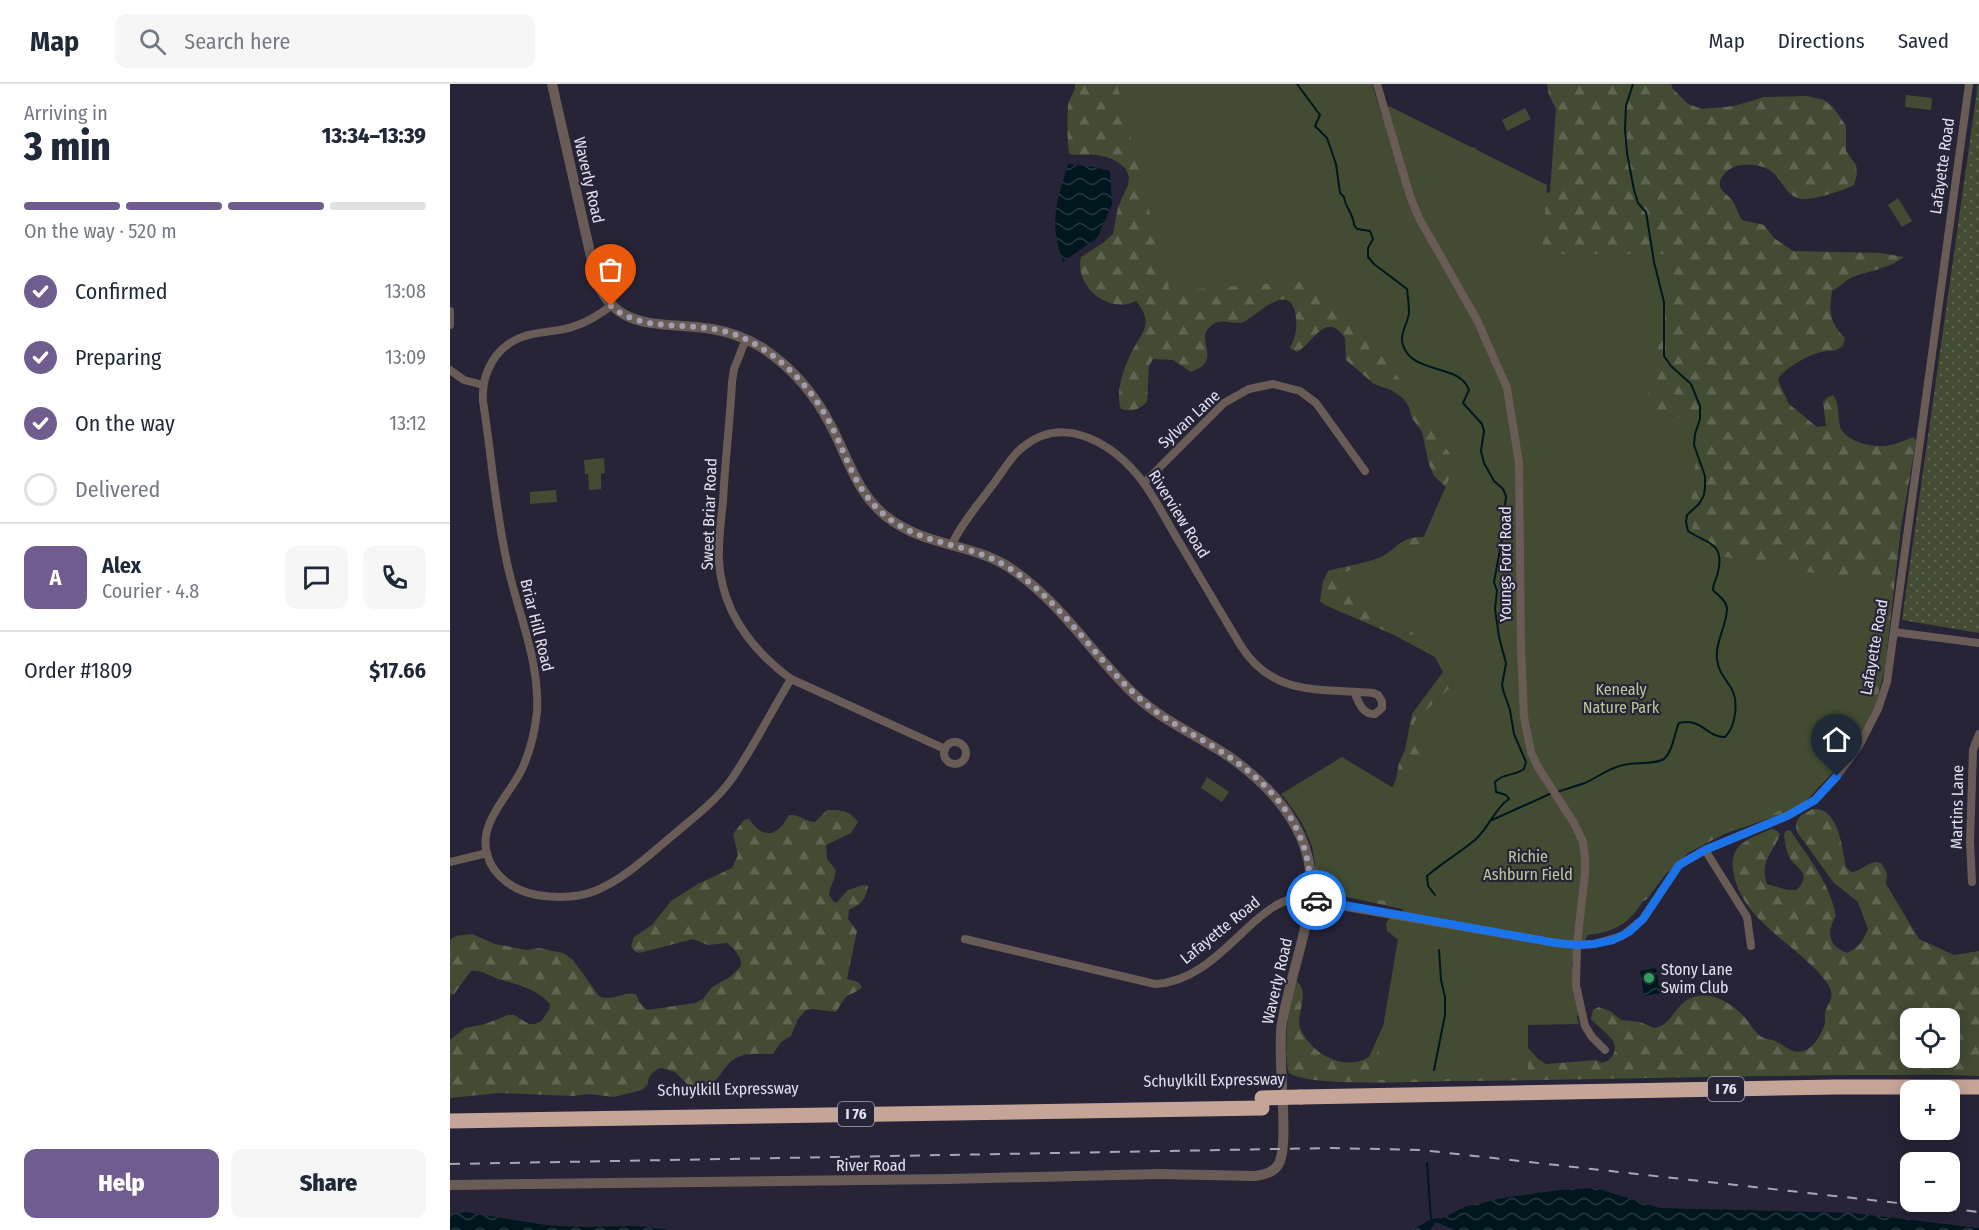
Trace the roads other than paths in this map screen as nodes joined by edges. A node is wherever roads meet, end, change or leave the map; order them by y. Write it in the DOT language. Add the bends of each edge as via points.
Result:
graph roads {
  1 [pos="552,84"];
  2 [pos="1377,84"];
  3 [pos="1969,84"];
  4 [pos="611,306"];
  5 [pos="450,311"];
  6 [pos="450,325"];
  7 [pos="746,339"];
  8 [pos="450,370"];
  9 [pos="483,385"];
  10 [pos="1365,471"];
  11 [pos="1144,483"];
  12 [pos="951,546"];
  13 [pos="1894,632"];
  14 [pos="1979,643"];
  15 [pos="791,679"];
  16 [pos="1354,692"];
  17 [pos="1979,734"];
  18 [pos="945,749"];
  19 [pos="1705,850"];
  20 [pos="486,853"];
  21 [pos="450,862"];
  22 [pos="1972,882"];
  23 [pos="1310,899"];
  24 [pos="965,939"];
  25 [pos="1577,945"];
  26 [pos="1751,946"];
  27 [pos="1605,1050"];
  28 [pos="1979,1087"];
  29 [pos="1900,1096"];
  30 [pos="1960,1097"];
  31 [pos="1979,1097"];
  32 [pos="1475,1098"];
  33 [pos="1262,1103"];
  34 [pos="450,1111"];
  35 [pos="450,1121"];
  36 [pos="1282,1156"];
  37 [pos="450,1185"];
  1 -- 4 [label="street, Waverly Road" via="592,265"];
  2 -- 25 [label="street, Youngs Ford Road" via="1419,218 1477,320 1507,388 1519,463 1524,717 1535,761 1578,830 1584,849"];
  3 -- 13 [label="street, Lafayette Road"];
  4 -- 7 [label="street, Waverly Road" via="636,320 718,330"];
  4 -- 9 [label="street, Briar Hill Road" via="575,326 525,336 508,345 491,363"];
  5 -- 6 [label="street"];
  7 -- 12 [label="street, Waverly Road" via="783,364 814,398 872,503 914,534"];
  7 -- 15 [label="street, Sweet Briar Road" via="732,382 720,574 744,633 760,654"];
  8 -- 9 [label="street"];
  9 -- 20 [label="street, Briar Hill Road" via="505,556 532,656 537,700 529,750 515,782 488,825"];
  10 -- 11 [label="street, Sylvan Lane" via="1316,403 1300,391 1273,384 1249,389 1224,403"];
  11 -- 12 [label="street, Riverview Road" via="1119,457 1092,438 1062,432 1042,436 1016,453"];
  11 -- 16 [label="street, Riverview Road" via="1258,669 1287,684"];
  12 -- 23 [label="street, Waverly Road" via="996,560 1019,575 1143,702 1232,759 1268,789 1285,807 1303,843 1310,868"];
  13 -- 14 [label="street"];
  13 -- 19 [label="street, Lafayette Road" via="1887,682 1878,710 1837,776 1815,800 1787,816"];
  15 -- 18 [label="street, Sweet Briar Road"];
  15 -- 20 [label="street" via="721,792 610,884 593,892 564,897 524,892 502,879"];
  17 -- 22 [label="street, Martins Lane" via="1973,750"];
  19 -- 25 [label="street, Lafayette Road" via="1679,865 1643,919 1629,932 1604,942"];
  19 -- 26 [label="street" via="1747,917"];
  20 -- 21 [label="street"];
  23 -- 24 [label="street, Lafayette Road" via="1294,897 1277,903 1197,971 1163,984"];
  23 -- 25 [label="street, Lafayette Road"];
  23 -- 36 [label="street, Waverly Road" via="1280,1035"];
  25 -- 27 [label="street, Youngs Ford Road" via="1576,985 1583,1020 1588,1032"];
  28 -- 32 [label="highway, Schuylkill Expressway / I 76"];
  29 -- 32 [label="highway, Schuylkill Expressway / I 76"];
  30 -- 31 [label="highway"];
  32 -- 33 [label="highway, Schuylkill Expressway / I 76, bridge"];
  33 -- 34 [label="highway, Schuylkill Expressway / I 76"];
  33 -- 35 [label="highway, Schuylkill Expressway / I 76"];
  36 -- 37 [label="street, River Road" via="1272,1171 1256,1176 1159,1174"];
}
